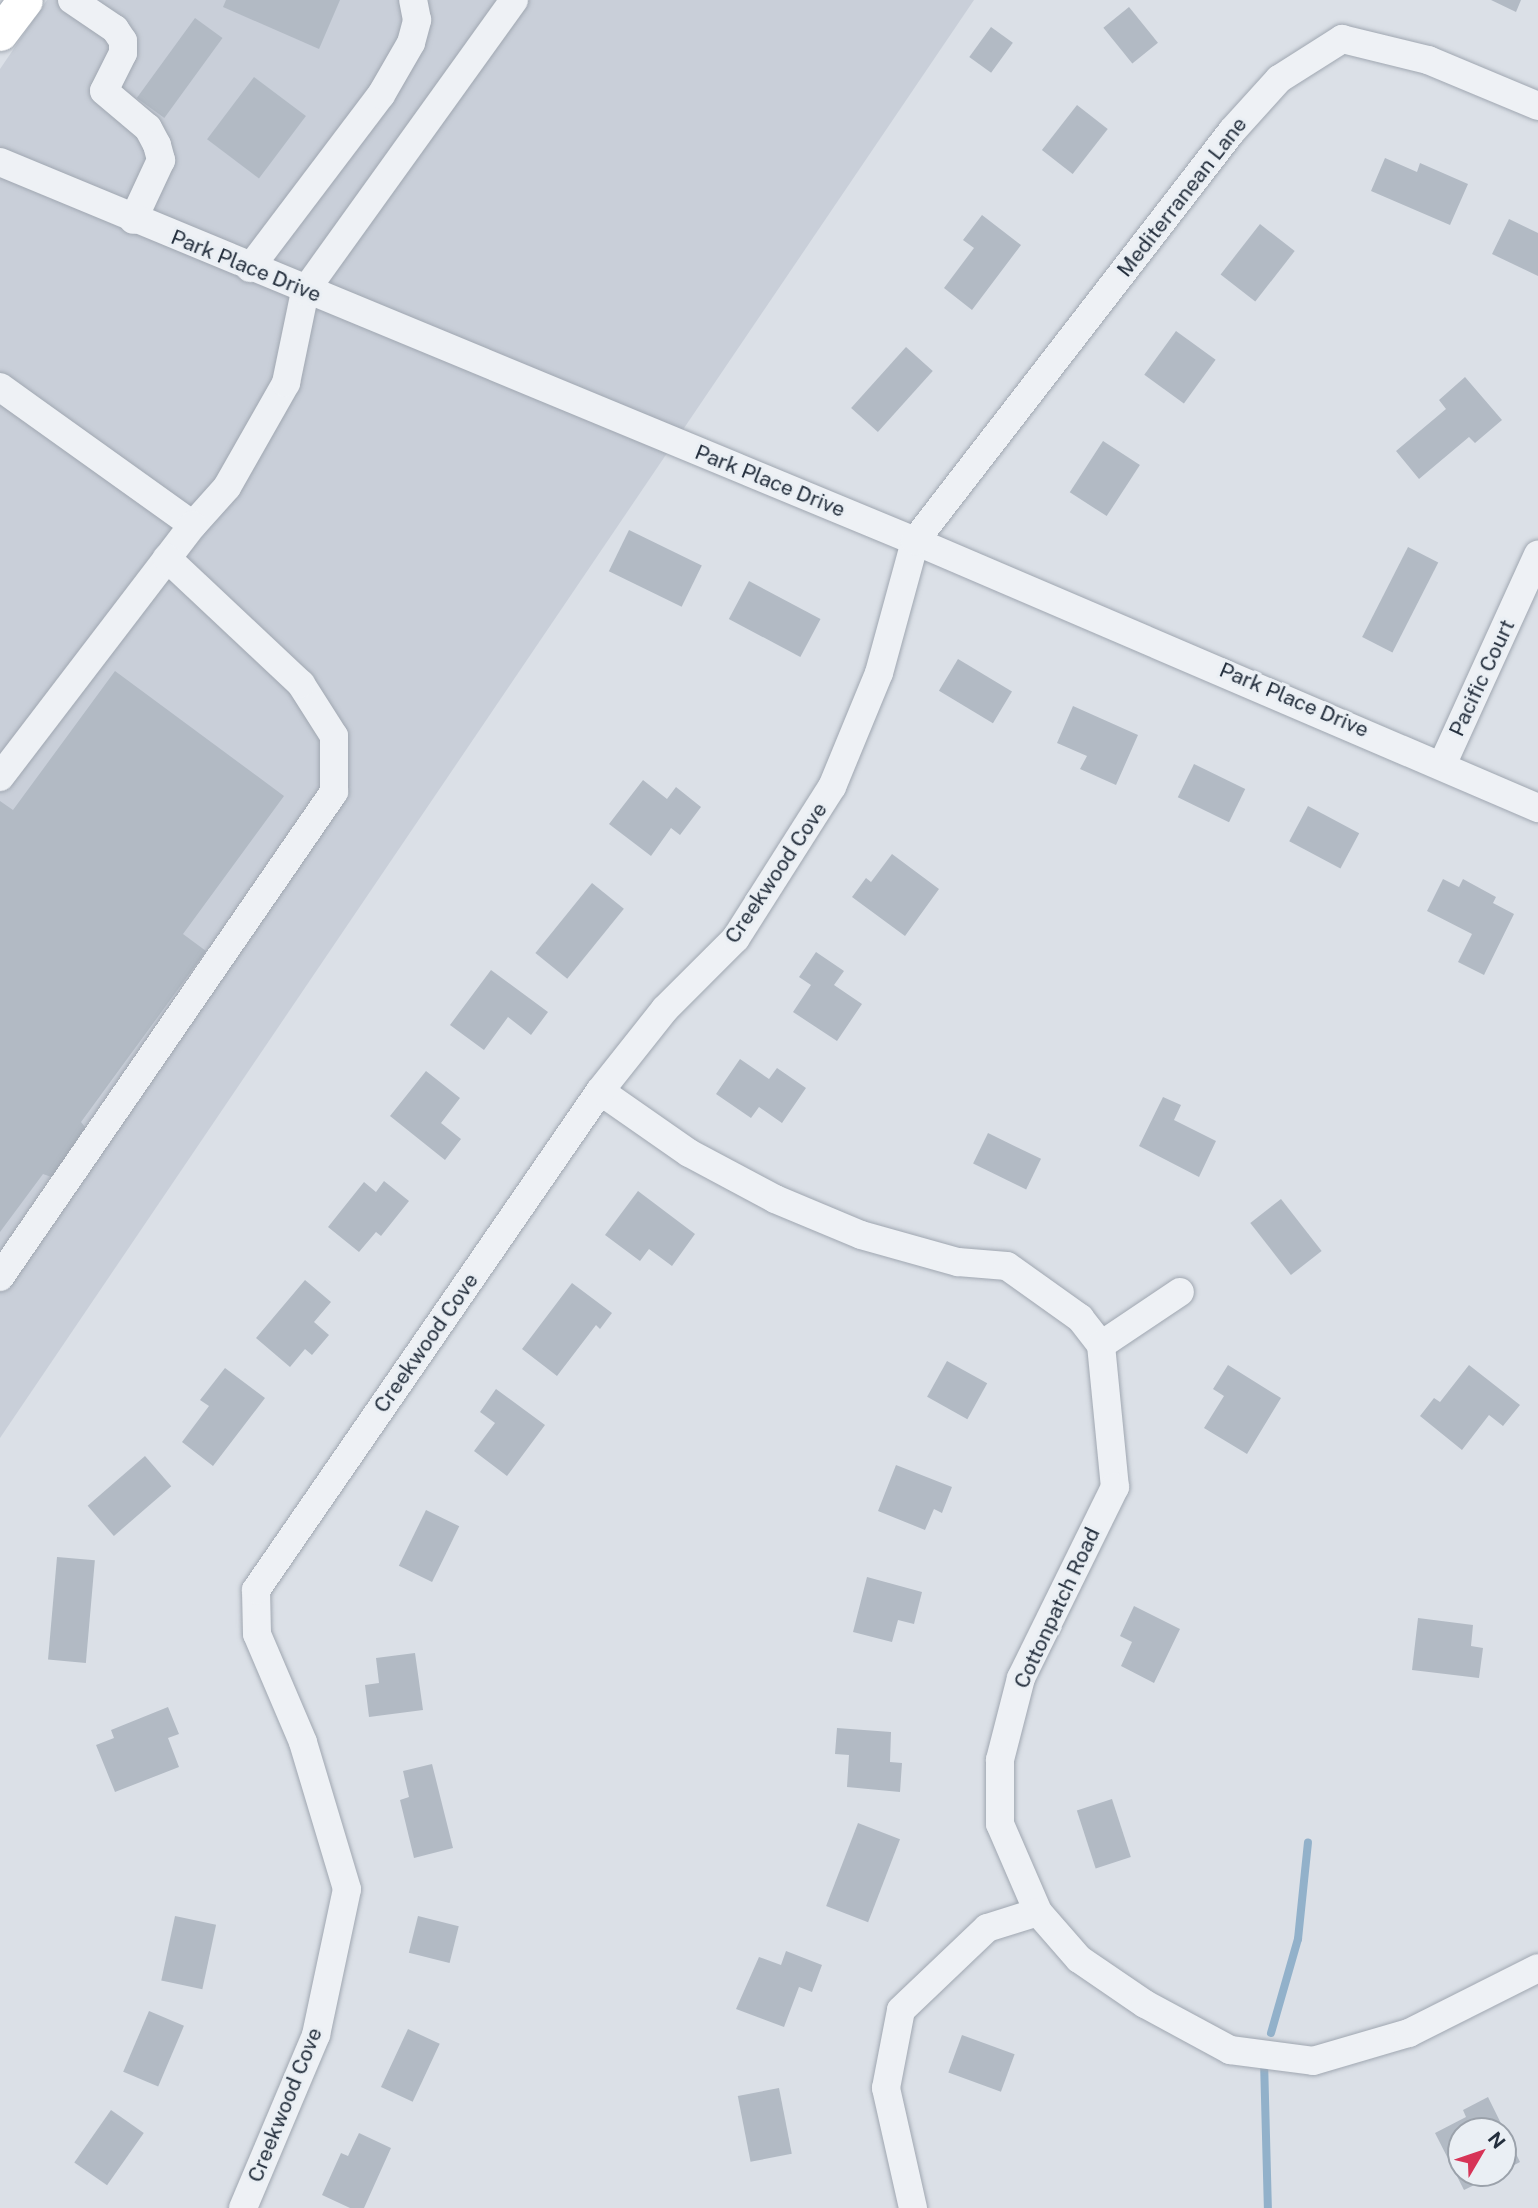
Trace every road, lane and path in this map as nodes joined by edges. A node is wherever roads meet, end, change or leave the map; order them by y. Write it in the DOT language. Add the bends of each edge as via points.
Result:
graph roads {
  1 [pos="25,0"];
  2 [pos="72,0"];
  3 [pos="413,0"];
  4 [pos="504,3"];
  5 [pos="0,33"];
  6 [pos="1538,106"];
  7 [pos="0,162"];
  8 [pos="133,220"];
  9 [pos="250,268"];
  10 [pos="305,291"];
  11 [pos="0,387"];
  12 [pos="193,524"];
  13 [pos="915,541"];
  14 [pos="1538,555"];
  15 [pos="167,558"];
  16 [pos="1443,763"];
  17 [pos="0,777"];
  18 [pos="1538,807"];
  19 [pos="600,1091"];
  20 [pos="0,1277"];
  21 [pos="1180,1292"];
  22 [pos="1101,1345"];
  23 [pos="1038,1912"];
  24 [pos="1538,1968"];
  25 [pos="243,2208"];
  26 [pos="913,2208"];
  1 -- 5 [label="main road"];
  2 -- 8 [label="street" via="115,29 123,41 123,54 104,91 148,128 157,145 161,160"];
  3 -- 9 [label="street" via="417,20 411,43 381,95"];
  4 -- 10 [label="street"];
  6 -- 13 [label="street, Mediterranean Lane" via="1428,60 1342,39 1279,79 1231,131"];
  7 -- 8 [label="street, Park Place Drive"];
  8 -- 9 [label="street, Park Place Drive"];
  9 -- 10 [label="street, Park Place Drive"];
  10 -- 12 [label="street" via="286,383 227,487"];
  10 -- 13 [label="street, Park Place Drive"];
  11 -- 12 [label="street"];
  12 -- 15 [label="street"];
  13 -- 16 [label="street, Park Place Drive"];
  13 -- 19 [label="street, Creekwood Cove" via="879,673 832,787 736,938 665,1009"];
  14 -- 16 [label="street, Pacific Court"];
  15 -- 17 [label="street"];
  15 -- 20 [label="street" via="301,684 334,736 334,792"];
  16 -- 18 [label="street, Park Place Drive"];
  19 -- 22 [label="street" via="689,1153 775,1199 873,1238 958,1262 1007,1266 1080,1318"];
  19 -- 25 [label="street, Creekwood Cove" via="256,1590 257,1634 303,1742 346,1889 316,2035"];
  21 -- 22 [label="street"];
  22 -- 23 [label="street, Cottonpatch Road" via="1115,1487 1021,1678 1000,1760 1000,1825"];
  23 -- 24 [label="street, Cottonpatch Road" via="1079,1959 1145,2004 1230,2050 1313,2061 1409,2034"];
  23 -- 26 [label="street" via="987,1928 901,2010 886,2088"];
}
